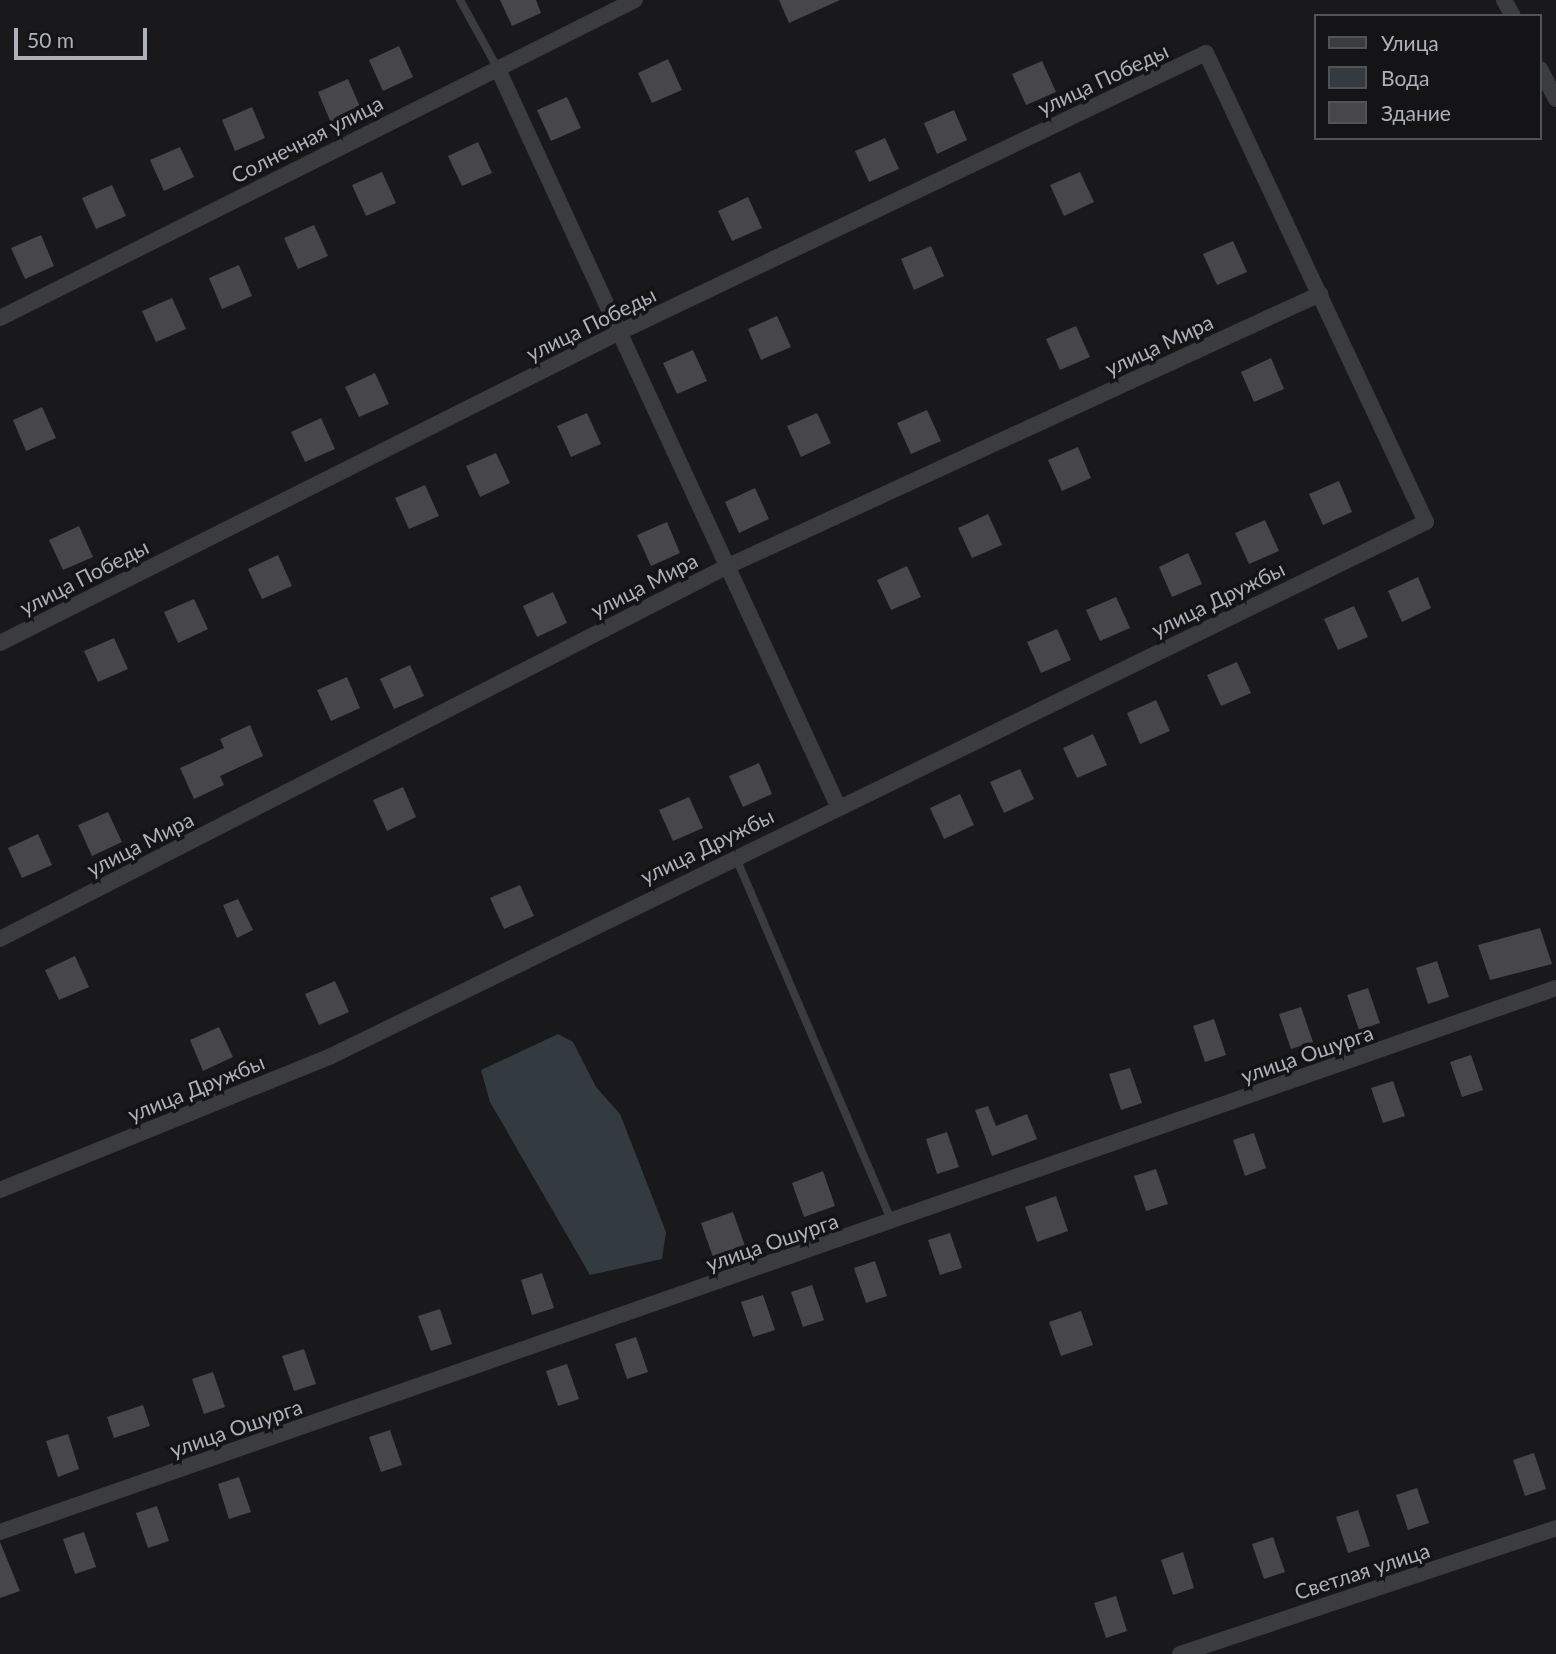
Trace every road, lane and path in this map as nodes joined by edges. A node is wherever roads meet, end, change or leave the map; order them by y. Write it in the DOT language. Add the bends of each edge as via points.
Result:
graph roads {
  1 [pos="460,0"];
  2 [pos="635,0"];
  3 [pos="497,66"];
  4 [pos="1542,73"];
  5 [pos="1556,99"];
  6 [pos="1320,294"];
  7 [pos="0,318"];
  8 [pos="618,334"];
  9 [pos="726,567"];
  10 [pos="0,643"];
  11 [pos="838,806"];
  12 [pos="735,855"];
  13 [pos="0,939"];
  14 [pos="1556,988"];
  15 [pos="0,1190"];
  16 [pos="892,1222"];
  17 [pos="1556,1528"];
  18 [pos="0,1532"];
  19 [pos="1181,1654"];
  1 -- 3 [label="lane"];
  2 -- 3 [label="street, Солнечная улица"];
  3 -- 7 [label="street, Солнечная улица"];
  3 -- 8 [label="street"];
  4 -- 5 [label="street"];
  6 -- 8 [label="street, улица Победы" via="1206,53"];
  6 -- 9 [label="street, улица Мира"];
  6 -- 11 [label="street, улица Дружбы" via="1426,522"];
  8 -- 9 [label="street"];
  8 -- 10 [label="street, улица Победы"];
  9 -- 11 [label="street"];
  9 -- 13 [label="street, улица Мира"];
  11 -- 12 [label="street, улица Дружбы"];
  12 -- 15 [label="street, улица Дружбы" via="329,1057"];
  12 -- 16 [label="lane"];
  14 -- 16 [label="street, улица Ошурга"];
  16 -- 18 [label="street, улица Ошурга"];
  17 -- 19 [label="street, Светлая улица"];
}
